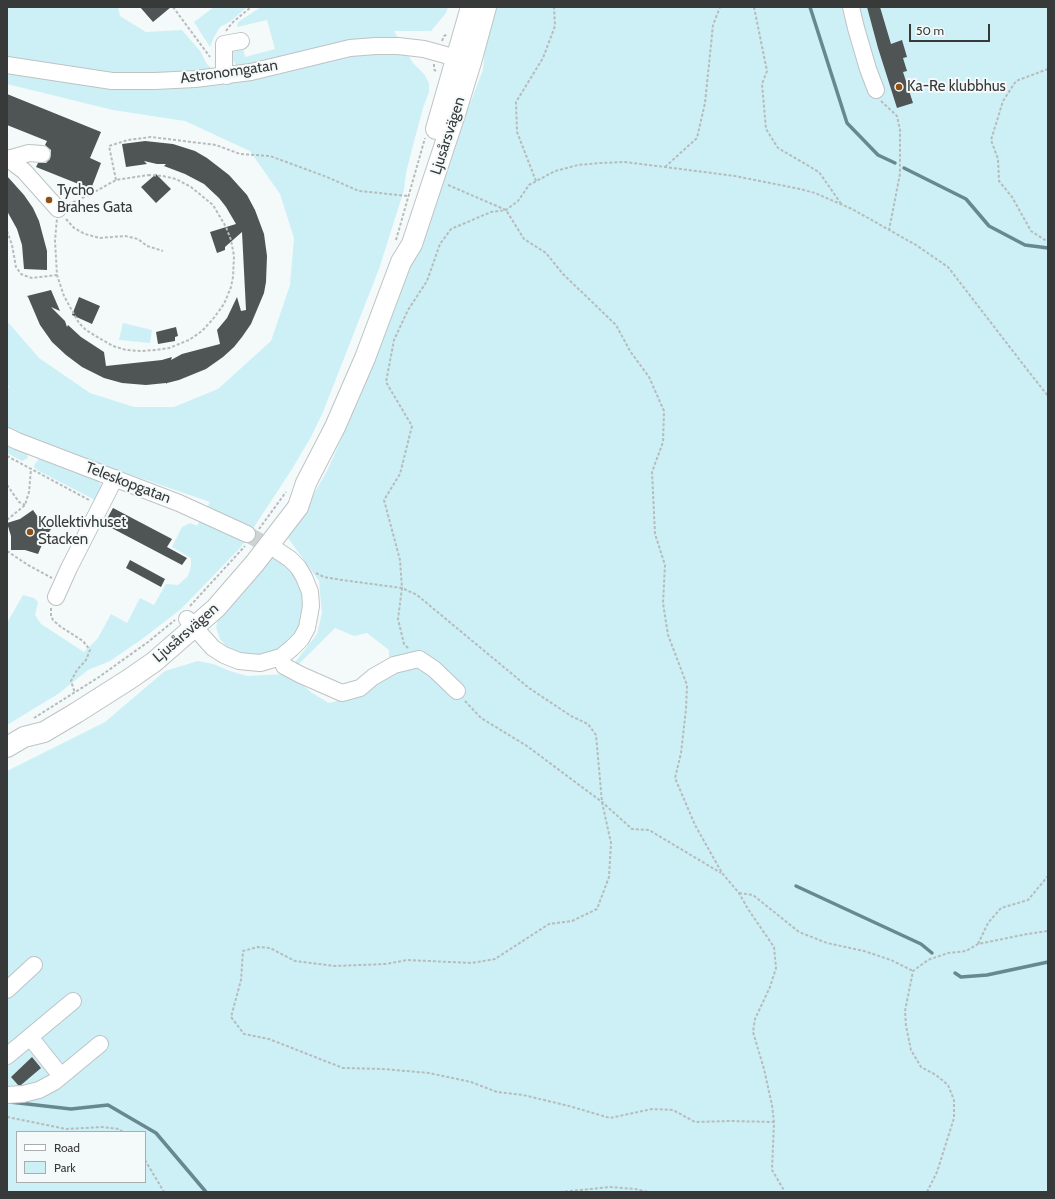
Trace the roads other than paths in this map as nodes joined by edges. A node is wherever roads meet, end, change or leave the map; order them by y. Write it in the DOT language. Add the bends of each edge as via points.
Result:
graph roads {
  1 [pos="471,7"];
  2 [pos="486,7"];
  3 [pos="851,7"];
  4 [pos="241,41"];
  5 [pos="464,60"];
  6 [pos="7,65"];
  7 [pos="225,68"];
  8 [pos="876,90"];
  9 [pos="42,154"];
  10 [pos="8,158"];
  11 [pos="58,209"];
  12 [pos="7,436"];
  13 [pos="115,478"];
  14 [pos="250,537"];
  15 [pos="278,551"];
  16 [pos="59,590"];
  17 [pos="187,618"];
  18 [pos="280,658"];
  19 [pos="457,691"];
  20 [pos="7,747"];
  21 [pos="34,965"];
  22 [pos="7,990"];
  23 [pos="73,1001"];
  24 [pos="30,1037"];
  25 [pos="100,1044"];
  26 [pos="9,1050"];
  27 [pos="61,1076"];
  28 [pos="7,1095"];
  1 -- 5 [label="main road, Ljusårsvägen"];
  2 -- 5 [label="main road, Ljusårsvägen"];
  3 -- 8 [label="street"];
  4 -- 7 [label="street" via="224,44"];
  5 -- 7 [label="street, Astronomgatan" via="424,49 398,46 350,48 251,72"];
  5 -- 17 [label="main road, Ljusårsvägen" via="443,108 365,358 335,427 277,516"];
  6 -- 7 [label="street, Astronomgatan" via="112,81 195,79"];
  9 -- 10 [label="street" via="29,153"];
  10 -- 11 [label="street" via="24,171"];
  12 -- 13 [label="street, Teleskopgatan"];
  13 -- 14 [label="street, Teleskopgatan" via="179,502"];
  13 -- 16 [label="street"];
  15 -- 18 [label="street" via="295,565 304,577 310,592 311,606 307,628 301,639"];
  17 -- 18 [label="street" via="213,648 224,655 239,661 260,663"];
  17 -- 20 [label="main road, Ljusårsvägen" via="166,638"];
  18 -- 19 [label="street" via="284,666 342,693 360,688 394,665 419,659 434,669"];
  21 -- 22 [label="street"];
  23 -- 24 [label="street"];
  24 -- 26 [label="street"];
  24 -- 27 [label="street"];
  25 -- 27 [label="street"];
  27 -- 28 [label="street" via="39,1090"];
}
